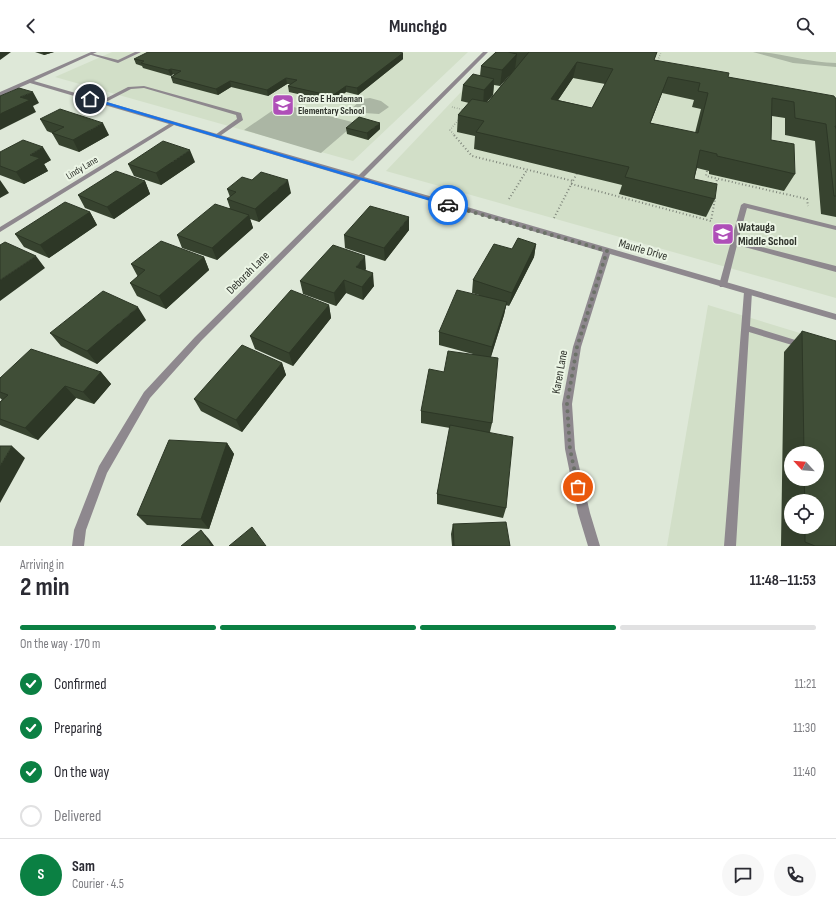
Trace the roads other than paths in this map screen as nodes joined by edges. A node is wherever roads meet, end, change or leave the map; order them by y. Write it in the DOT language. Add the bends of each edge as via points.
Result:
graph roads {
  1 [pos="139,52"];
  2 [pos="486,52"];
  3 [pos="92,53"];
  4 [pos="29,81"];
  5 [pos="0,94"];
  6 [pos="102,102"];
  7 [pos="174,123"];
  8 [pos="217,136"];
  9 [pos="360,179"];
  10 [pos="836,228"];
  11 [pos="0,230"];
  12 [pos="735,242"];
  13 [pos="607,251"];
  14 [pos="836,269"];
  15 [pos="724,285"];
  16 [pos="748,292"];
  17 [pos="836,317"];
  18 [pos="746,328"];
  19 [pos="813,349"];
  20 [pos="78,546"];
  21 [pos="594,546"];
  22 [pos="730,546"];
  1 -- 3 [label="street" via="118,62"];
  2 -- 9 [label="street, Deborah Lane"];
  3 -- 4 [label="street"];
  4 -- 5 [label="street"];
  4 -- 6 [label="street, Maurie Drive"];
  6 -- 7 [label="street, Maurie Drive"];
  6 -- 8 [label="street" via="130,88 144,87 239,114 240,120"];
  7 -- 8 [label="street, Maurie Drive"];
  7 -- 11 [label="street, Lindy Lane"];
  8 -- 9 [label="street, Maurie Drive"];
  9 -- 13 [label="street, Maurie Drive"];
  9 -- 20 [label="street, Deborah Lane" via="198,339 147,395 103,470 80,530"];
  10 -- 12 [label="street" via="744,205"];
  12 -- 14 [label="street"];
  12 -- 15 [label="street"];
  13 -- 15 [label="street, Maurie Drive"];
  13 -- 21 [label="street, Karen Lane" via="577,347 567,404 570,449"];
  15 -- 16 [label="street, Maurie Drive"];
  16 -- 17 [label="street, Maurie Drive"];
  16 -- 18 [label="street"];
  18 -- 19 [label="street"];
  18 -- 22 [label="street"];
}
